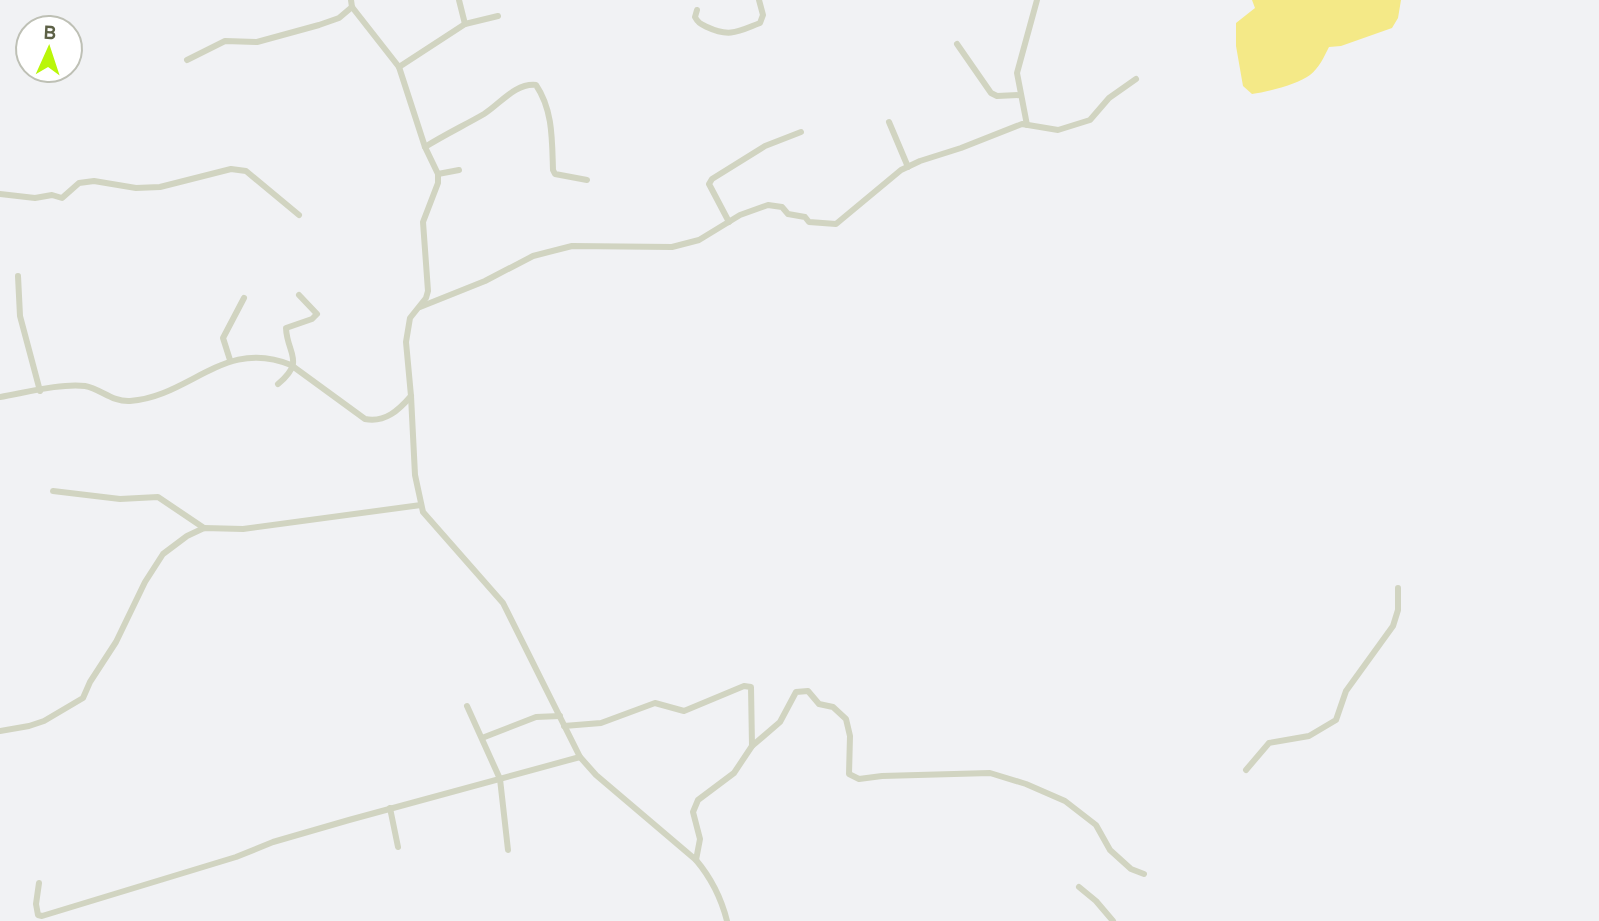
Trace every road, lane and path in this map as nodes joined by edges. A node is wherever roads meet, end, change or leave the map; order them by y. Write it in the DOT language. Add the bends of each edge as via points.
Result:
graph roads {
  1 [pos="459,0"];
  2 [pos="759,0"];
  3 [pos="1037,0"];
  4 [pos="352,3"];
  5 [pos="697,10"];
  6 [pos="498,16"];
  7 [pos="465,24"];
  8 [pos="957,44"];
  9 [pos="187,60"];
  10 [pos="399,67"];
  11 [pos="1136,79"];
  12 [pos="1020,95"];
  13 [pos="888,122"];
  14 [pos="1027,125"];
  15 [pos="801,132"];
  16 [pos="425,147"];
  17 [pos="908,167"];
  18 [pos="459,170"];
  19 [pos="438,174"];
  20 [pos="587,180"];
  21 [pos="0,194"];
  22 [pos="299,215"];
  23 [pos="729,222"];
  24 [pos="18,276"];
  25 [pos="299,295"];
  26 [pos="244,298"];
  27 [pos="418,308"];
  28 [pos="230,360"];
  29 [pos="291,365"];
  30 [pos="278,384"];
  31 [pos="40,391"];
  32 [pos="411,396"];
  33 [pos="0,397"];
  34 [pos="53,491"];
  35 [pos="421,505"];
  36 [pos="204,528"];
  37 [pos="1398,588"];
  38 [pos="467,706"];
  39 [pos="560,716"];
  40 [pos="564,726"];
  41 [pos="0,730"];
  42 [pos="482,738"];
  43 [pos="752,746"];
  44 [pos="580,757"];
  45 [pos="1246,770"];
  46 [pos="500,779"];
  47 [pos="390,808"];
  48 [pos="397,847"];
  49 [pos="508,849"];
  50 [pos="696,860"];
  51 [pos="1143,874"];
  52 [pos="39,883"];
  53 [pos="1079,887"];
  54 [pos="727,921"];
  55 [pos="1113,921"];
  1 -- 7 [label="street"];
  2 -- 5 [label="street" via="760,23 730,34 697,22"];
  3 -- 12 [label="street" via="1017,73"];
  4 -- 9 [label="street" via="339,18 319,25 257,42 225,41"];
  4 -- 10 [label="street"];
  6 -- 7 [label="street"];
  7 -- 10 [label="street"];
  8 -- 12 [label="street" via="991,93"];
  10 -- 16 [label="street"];
  11 -- 14 [label="street" via="1090,120 1058,130"];
  12 -- 14 [label="street"];
  13 -- 17 [label="street"];
  14 -- 17 [label="street"];
  15 -- 23 [label="street" via="765,146 712,179 709,184"];
  16 -- 19 [label="street"];
  16 -- 20 [label="street" via="504,97 536,85 547,104 555,174"];
  17 -- 23 [label="street" via="836,224 809,222 782,207 768,205"];
  18 -- 19 [label="street"];
  19 -- 27 [label="street" via="423,222 428,290"];
  21 -- 22 [label="street" via="62,198 79,183 160,187 231,169 246,171"];
  23 -- 27 [label="street" via="699,240 672,247 572,246 533,256"];
  24 -- 31 [label="street" via="20,316"];
  25 -- 29 [label="street" via="317,314 286,328 293,351"];
  26 -- 28 [label="street" via="223,338"];
  27 -- 32 [label="street" via="410,318 406,342"];
  28 -- 29 [label="street" via="251,358"];
  28 -- 31 [label="street" via="172,390 141,400 113,399 84,386"];
  29 -- 30 [label="street"];
  29 -- 32 [label="street" via="365,419 374,421 397,412"];
  31 -- 33 [label="street"];
  32 -- 35 [label="street"];
  34 -- 36 [label="street" via="120,499 158,498"];
  35 -- 36 [label="street" via="256,527"];
  35 -- 39 [label="street" via="503,603"];
  36 -- 41 [label="street" via="163,554 83,698 44,721"];
  37 -- 45 [label="street" via="1393,626 1346,691 1336,719 1309,736 1269,743"];
  38 -- 42 [label="street"];
  39 -- 40 [label="street"];
  39 -- 42 [label="street" via="536,717"];
  40 -- 43 [label="street" via="601,723 655,703 684,711 751,687"];
  40 -- 44 [label="street"];
  42 -- 46 [label="street"];
  43 -- 50 [label="street" via="734,773 698,800 693,812 700,839"];
  43 -- 51 [label="street" via="780,722 796,692 808,691 819,704 832,707 846,719 849,774 859,779 990,773 1026,784 1065,801 1096,825 1110,850"];
  44 -- 46 [label="street"];
  44 -- 50 [label="street"];
  46 -- 47 [label="street"];
  46 -- 49 [label="street"];
  47 -- 48 [label="street"];
  47 -- 52 [label="street" via="42,916 37,911"];
  50 -- 54 [label="street" via="710,875"];
  53 -- 55 [label="street"];
}
